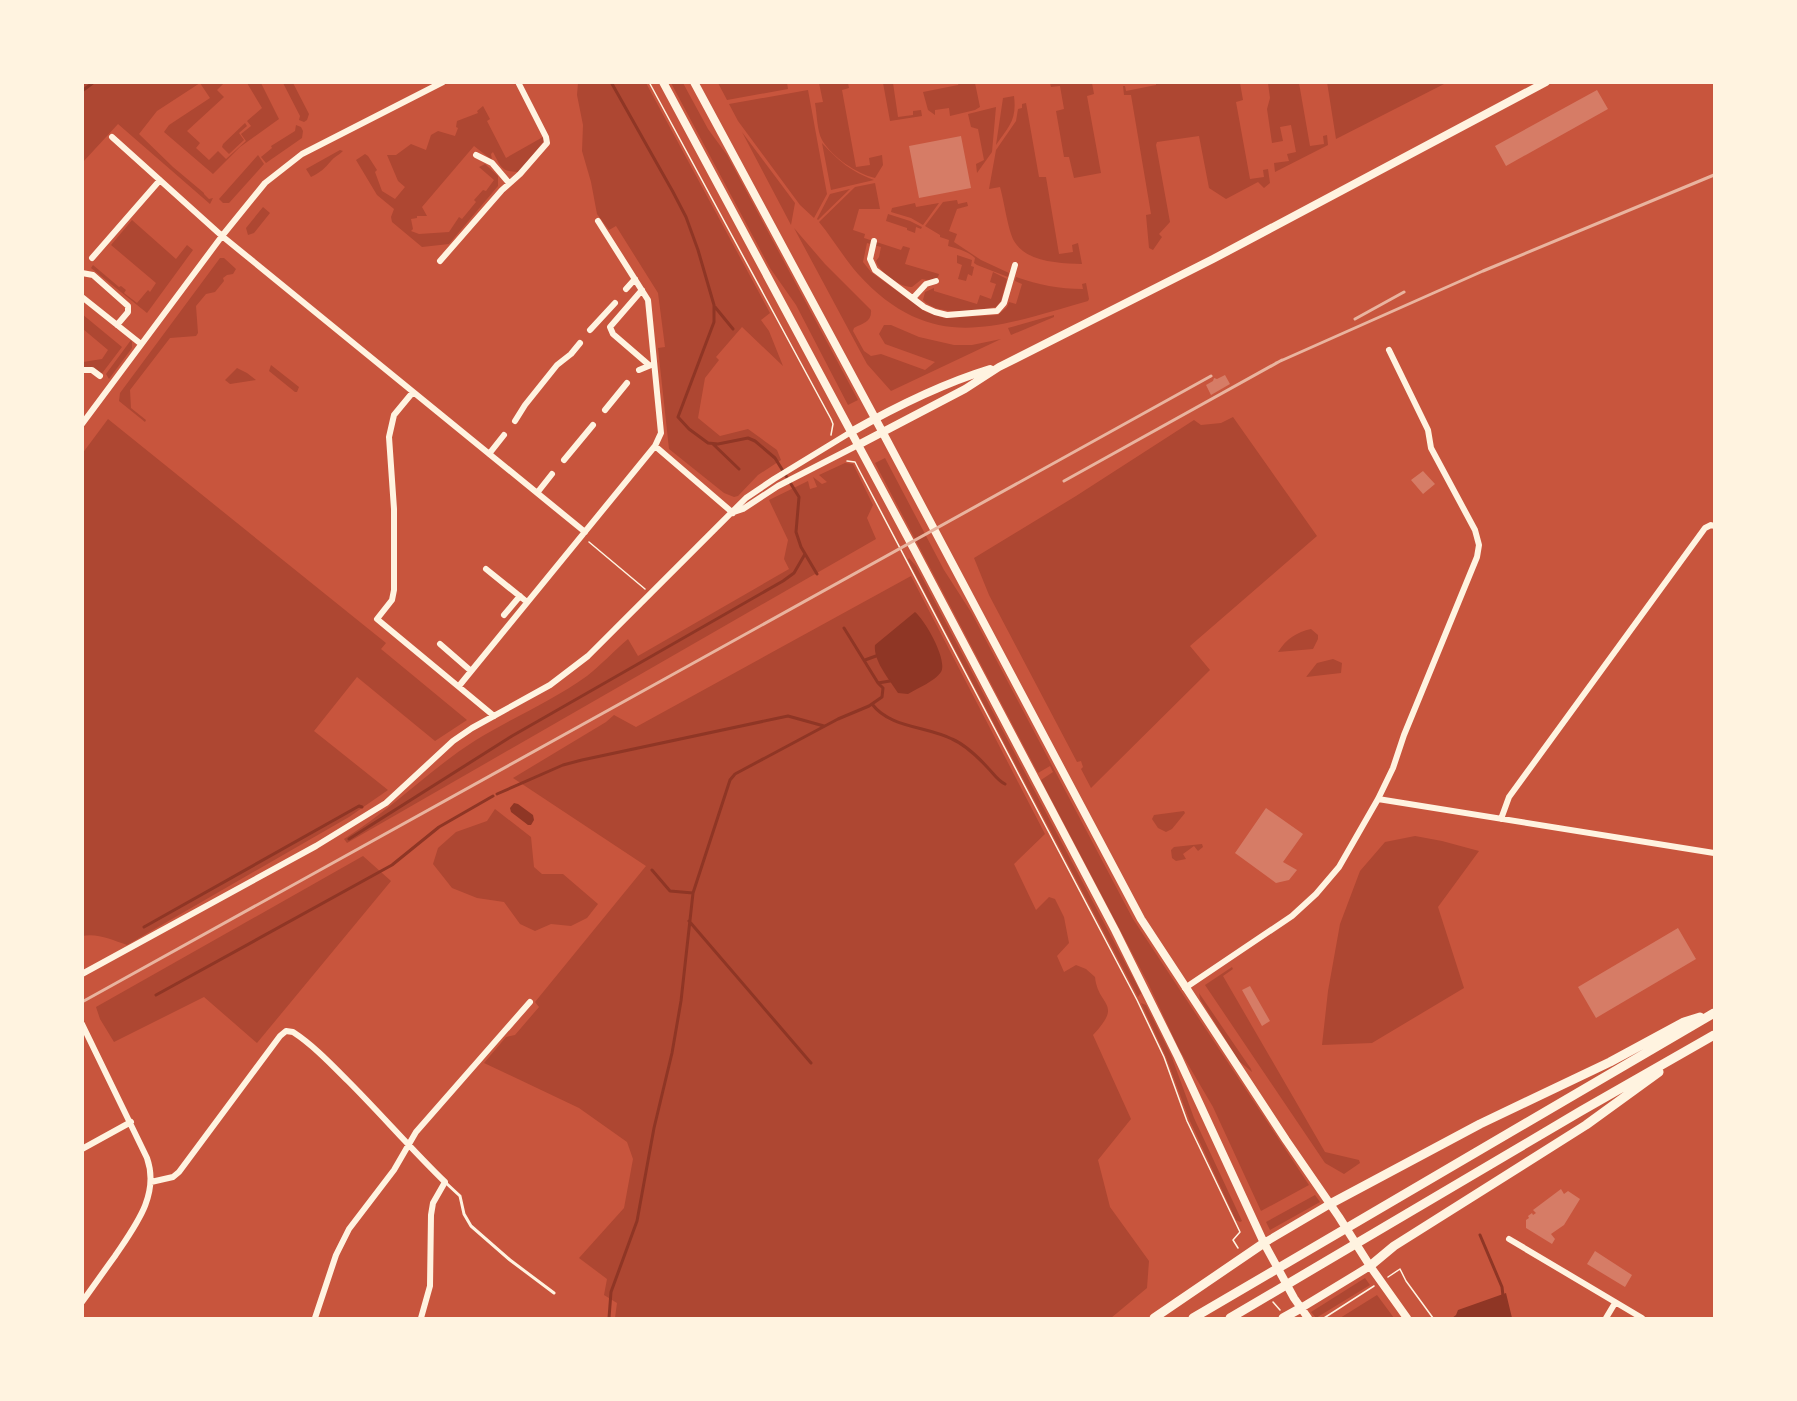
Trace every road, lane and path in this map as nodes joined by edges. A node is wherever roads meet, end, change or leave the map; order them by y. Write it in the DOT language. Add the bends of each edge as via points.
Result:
graph roads {
  1 [pos="443,82"];
  2 [pos="518,82"];
  3 [pos="649,82"];
  4 [pos="663,82"];
  5 [pos="694,82"];
  6 [pos="1546,82"];
  7 [pos="112,137"];
  8 [pos="476,155"];
  9 [pos="160,180"];
  10 [pos="509,183"];
  11 [pos="598,221"];
  12 [pos="222,236"];
  13 [pos="874,241"];
  14 [pos="92,258"];
  15 [pos="440,261"];
  16 [pos="1015,265"];
  17 [pos="82,273"];
  18 [pos="635,279"];
  19 [pos="936,281"];
  20 [pos="626,289"];
  21 [pos="642,290"];
  22 [pos="82,297"];
  23 [pos="914,297"];
  24 [pos="615,303"];
  25 [pos="117,325"];
  26 [pos="590,330"];
  27 [pos="580,343"];
  28 [pos="141,344"];
  29 [pos="1389,350"];
  30 [pos="652,365"];
  31 [pos="999,367"];
  32 [pos="82,370"];
  33 [pos="639,370"];
  34 [pos="100,376"];
  35 [pos="627,383"];
  36 [pos="413,392"];
  37 [pos="922,396"];
  38 [pos="605,410"];
  39 [pos="928,410"];
  40 [pos="875,419"];
  41 [pos="515,421"];
  42 [pos="82,424"];
  43 [pos="593,425"];
  44 [pos="851,432"];
  45 [pos="883,433"];
  46 [pos="504,435"];
  47 [pos="831,435"];
  48 [pos="858,445"];
  49 [pos="655,446"];
  50 [pos="489,454"];
  51 [pos="564,460"];
  52 [pos="845,460"];
  53 [pos="552,474"];
  54 [pos="537,493"];
  55 [pos="733,512"];
  56 [pos="1714,526"];
  57 [pos="583,534"];
  58 [pos="486,568"];
  59 [pos="645,590"];
  60 [pos="520,596"];
  61 [pos="527,602"];
  62 [pos="504,615"];
  63 [pos="440,644"];
  64 [pos="471,671"];
  65 [pos="459,686"];
  66 [pos="494,716"];
  67 [pos="1378,799"];
  68 [pos="1501,819"];
  69 [pos="1714,853"];
  70 [pos="82,974"];
  71 [pos="1185,988"];
  72 [pos="530,1002"];
  73 [pos="1714,1013"];
  74 [pos="82,1024"];
  75 [pos="1714,1035"];
  76 [pos="1689,1049"];
  77 [pos="131,1122"];
  78 [pos="408,1146"];
  79 [pos="82,1149"];
  80 [pos="151,1182"];
  81 [pos="445,1182"];
  82 [pos="1330,1204"];
  83 [pos="1509,1239"];
  84 [pos="1264,1243"];
  85 [pos="1239,1250"];
  86 [pos="1370,1266"];
  87 [pos="1392,1274"];
  88 [pos="1372,1287"];
  89 [pos="554,1293"];
  90 [pos="82,1302"];
  91 [pos="1615,1303"];
  92 [pos="1301,1308"];
  93 [pos="315,1318"];
  94 [pos="421,1318"];
  95 [pos="1154,1318"];
  96 [pos="1193,1318"];
  97 [pos="1230,1318"];
  98 [pos="1283,1318"];
  99 [pos="1308,1318"];
  100 [pos="1324,1318"];
  101 [pos="1407,1318"];
  102 [pos="1432,1318"];
  103 [pos="1606,1318"];
  104 [pos="1642,1318"];
  1 -- 12 [label="street" via="289,162 254,196"];
  2 -- 10 [label="street" via="547,143"];
  3 -- 47 [label="path" via="831,419"];
  4 -- 44 [label="main road"];
  5 -- 40 [label="main road"];
  6 -- 31 [label="main road" via="1202,265"];
  7 -- 9 [label="street"];
  8 -- 10 [label="street" via="492,163"];
  9 -- 12 [label="street"];
  9 -- 14 [label="street"];
  10 -- 15 [label="street"];
  11 -- 18 [label="street"];
  12 -- 28 [label="street"];
  12 -- 36 [label="street"];
  13 -- 23 [label="street" via="872,265"];
  16 -- 23 [label="street" via="1004,303 997,311 947,315 924,307"];
  17 -- 25 [label="street" via="93,275 128,306 128,312"];
  18 -- 20 [label="street"];
  18 -- 21 [label="street"];
  19 -- 23 [label="street" via="926,284"];
  21 -- 30 [label="street" via="650,311"];
  21 -- 30 [label="street" via="610,327 613,334"];
  22 -- 25 [label="street"];
  24 -- 26 [label="street"];
  25 -- 28 [label="street"];
  27 -- 41 [label="street" via="557,365"];
  28 -- 42 [label="street"];
  29 -- 67 [label="street" via="1428,430 1431,448 1472,523 1479,544"];
  30 -- 33 [label="street"];
  30 -- 49 [label="street" via="661,433"];
  31 -- 37 [label="main road"];
  31 -- 39 [label="main road"];
  32 -- 34 [label="street" via="92,370"];
  35 -- 38 [label="street"];
  36 -- 50 [label="street"];
  36 -- 65 [label="street" via="394,415 389,431 394,590 392,600 377,619"];
  37 -- 39 [label="main road" via="921,405"];
  37 -- 40 [label="main road"];
  39 -- 45 [label="main road"];
  40 -- 44 [label="main road"];
  40 -- 45 [label="main road"];
  43 -- 51 [label="street"];
  44 -- 48 [label="main road"];
  44 -- 55 [label="street" via="774,479"];
  45 -- 48 [label="main road"];
  45 -- 71 [label="main road" via="1126,892"];
  46 -- 50 [label="street"];
  48 -- 55 [label="street"];
  48 -- 84 [label="main road" via="1148,995"];
  49 -- 55 [label="street"];
  49 -- 57 [label="street"];
  50 -- 54 [label="street"];
  52 -- 85 [label="path" via="855,462 1137,1000 1164,1057 1187,1121 1240,1232 1233,1240"];
  53 -- 54 [label="street"];
  54 -- 57 [label="street"];
  55 -- 66 [label="street" via="588,656 550,685"];
  56 -- 68 [label="street" via="1705,528 1551,739 1509,797"];
  57 -- 59 [label="path"];
  57 -- 61 [label="street"];
  58 -- 60 [label="street"];
  60 -- 61 [label="street"];
  60 -- 62 [label="street"];
  61 -- 64 [label="street"];
  63 -- 64 [label="street" via="450,648"];
  64 -- 65 [label="street"];
  65 -- 66 [label="street"];
  66 -- 70 [label="street" via="443,748 399,792 370,814"];
  67 -- 68 [label="street"];
  67 -- 71 [label="street" via="1339,867 1308,902"];
  68 -- 69 [label="street"];
  71 -- 82 [label="main road"];
  72 -- 78 [label="street"];
  73 -- 82 [label="highway" via="1684,1022"];
  73 -- 96 [label="highway"];
  74 -- 77 [label="street"];
  75 -- 76 [label="highway"];
  76 -- 86 [label="highway" via="1586,1125 1394,1246"];
  76 -- 97 [label="highway"];
  77 -- 79 [label="street"];
  77 -- 80 [label="street" via="150,1166"];
  78 -- 80 [label="street" via="333,1065 300,1036 286,1031 179,1172"];
  78 -- 81 [label="street"];
  78 -- 93 [label="street" via="342,1240"];
  80 -- 90 [label="street" via="137,1224"];
  81 -- 89 [label="lane" via="460,1196 471,1226"];
  81 -- 94 [label="street" via="433,1203 430,1286"];
  82 -- 84 [label="main road"];
  82 -- 86 [label="main road"];
  83 -- 91 [label="street"];
  84 -- 92 [label="main road"];
  84 -- 95 [label="highway"];
  86 -- 92 [label="main road"];
  86 -- 101 [label="main road"];
  87 -- 102 [label="path" via="1400,1269"];
  88 -- 100 [label="path"];
  91 -- 103 [label="street"];
  91 -- 104 [label="street"];
  92 -- 98 [label="highway"];
  92 -- 99 [label="main road"];
}
